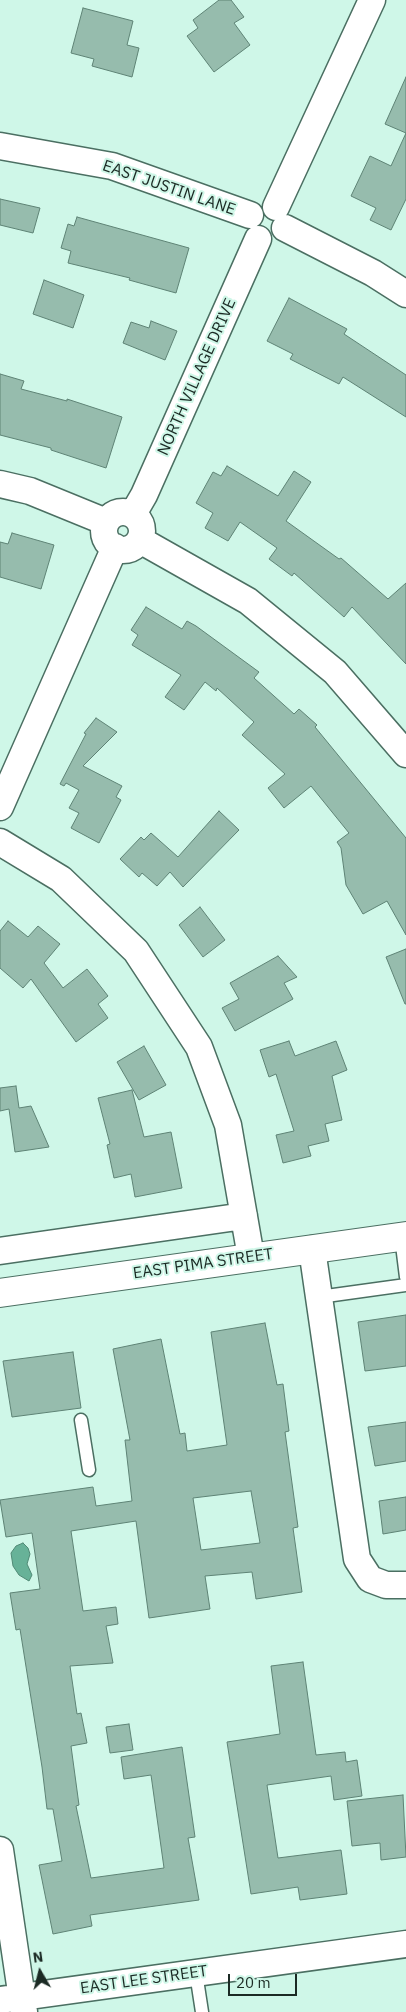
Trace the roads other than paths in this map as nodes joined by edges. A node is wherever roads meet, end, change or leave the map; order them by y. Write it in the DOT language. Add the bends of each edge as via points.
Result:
graph roads {
  1 [pos="372,0"];
  2 [pos="0,146"];
  3 [pos="280,217"];
  4 [pos="254,227"];
  5 [pos="406,294"];
  6 [pos="0,484"];
  7 [pos="133,514"];
  8 [pos="106,522"];
  9 [pos="140,540"];
  10 [pos="115,547"];
  11 [pos="406,754"];
  12 [pos="0,807"];
  13 [pos="0,842"];
  14 [pos="244,1216"];
  15 [pos="403,1236"];
  16 [pos="312,1249"];
  17 [pos="0,1251"];
  18 [pos="251,1257"];
  19 [pos="406,1277"];
  20 [pos="406,1285"];
  21 [pos="0,1293"];
  22 [pos="319,1298"];
  23 [pos="81,1420"];
  24 [pos="89,1470"];
  25 [pos="406,1585"];
  26 [pos="0,1850"];
  27 [pos="406,1944"];
  28 [pos="196,1973"];
  29 [pos="15,2003"];
  30 [pos="202,2012"];
  1 -- 3 [label="street"];
  2 -- 4 [label="street, EAST JUSTIN LANE" via="112,166"];
  3 -- 4 [label="street" via="264,205 258,207"];
  3 -- 5 [label="street"];
  4 -- 7 [label="street, NORTH VILLAGE DRIVE" via="144,495"];
  6 -- 8 [label="street" via="30,490"];
  7 -- 8 [label="street" via="115,514"];
  7 -- 9 [label="street" via="141,524"];
  8 -- 10 [label="street" via="105,534"];
  9 -- 10 [label="street" via="128,548"];
  9 -- 11 [label="street" via="248,601 335,672"];
  10 -- 12 [label="street"];
  13 -- 14 [label="street" via="61,879 142,959 199,1047 228,1125"];
  14 -- 17 [label="street"];
  14 -- 18 [label="street"];
  15 -- 16 [label="street, EAST PIMA STREET"];
  15 -- 19 [label="lane"];
  16 -- 18 [label="street, EAST PIMA STREET"];
  16 -- 22 [label="street"];
  18 -- 21 [label="street, EAST PIMA STREET"];
  20 -- 22 [label="lane"];
  22 -- 25 [label="street" via="353,1541 363,1571 377,1582"];
  23 -- 24 [label="lane"];
  26 -- 29 [label="street"];
  27 -- 28 [label="street, EAST LEE STREET"];
  28 -- 29 [label="street, EAST LEE STREET"];
  28 -- 30 [label="lane"];
}
